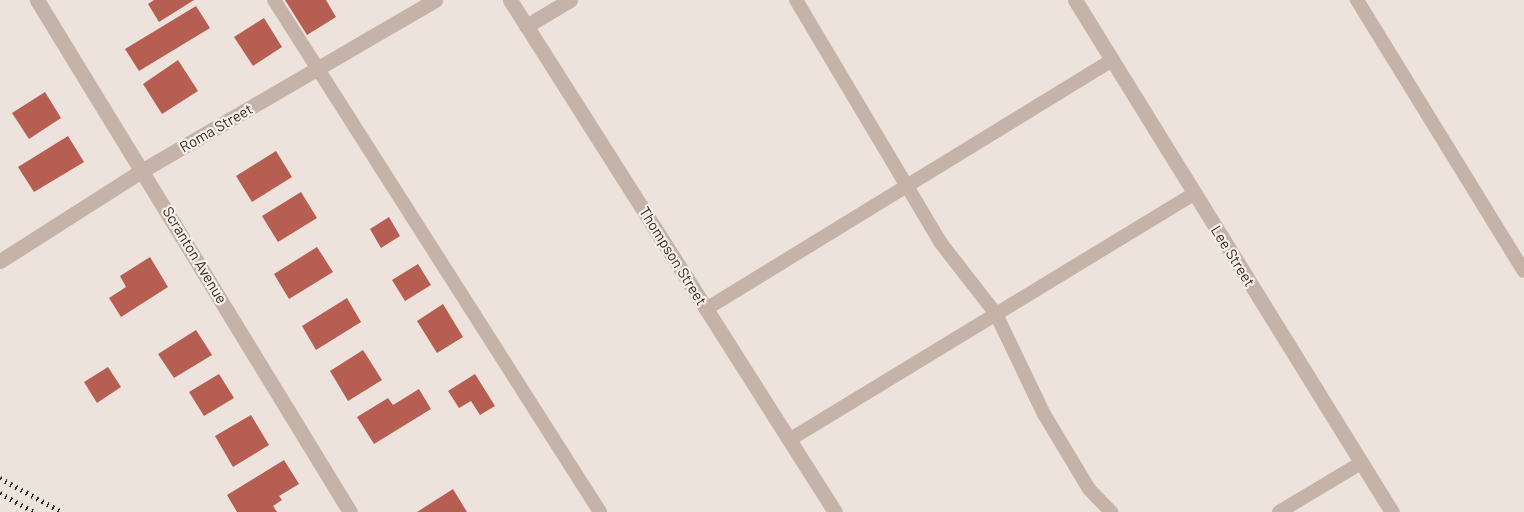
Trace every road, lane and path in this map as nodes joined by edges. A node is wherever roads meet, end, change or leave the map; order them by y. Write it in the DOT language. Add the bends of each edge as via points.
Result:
graph roads {
  1 [pos="37,0"];
  2 [pos="274,0"];
  3 [pos="435,0"];
  4 [pos="510,0"];
  5 [pos="570,0"];
  6 [pos="796,0"];
  7 [pos="1075,0"];
  8 [pos="1357,0"];
  9 [pos="526,26"];
  10 [pos="1112,60"];
  11 [pos="318,68"];
  12 [pos="143,170"];
  13 [pos="908,185"];
  14 [pos="1195,194"];
  15 [pos="0,261"];
  16 [pos="1524,271"];
  17 [pos="706,309"];
  18 [pos="996,314"];
  19 [pos="789,440"];
  20 [pos="1361,463"];
  21 [pos="350,512"];
  22 [pos="600,512"];
  23 [pos="835,512"];
  24 [pos="1111,512"];
  25 [pos="1279,512"];
  26 [pos="1392,512"];
  1 -- 12 [label="street, Scranton Avenue"];
  2 -- 11 [label="lane"];
  3 -- 11 [label="street, Roma Street"];
  4 -- 9 [label="street, Thompson Street"];
  5 -- 9 [label="street"];
  6 -- 13 [label="lane"];
  7 -- 10 [label="street, Lee Street"];
  8 -- 16 [label="lane"];
  9 -- 17 [label="street, Thompson Street"];
  10 -- 13 [label="lane"];
  10 -- 14 [label="street, Lee Street"];
  11 -- 12 [label="street, Roma Street"];
  11 -- 22 [label="lane"];
  12 -- 15 [label="street, Roma Street"];
  12 -- 21 [label="street, Scranton Avenue"];
  13 -- 17 [label="lane"];
  13 -- 18 [label="lane" via="940,242"];
  14 -- 18 [label="lane"];
  14 -- 20 [label="street, Lee Street"];
  17 -- 19 [label="street, Thompson Street"];
  18 -- 19 [label="lane"];
  18 -- 24 [label="lane" via="1044,414 1089,489"];
  19 -- 23 [label="street, Thompson Street"];
  20 -- 25 [label="lane"];
  20 -- 26 [label="street, Lee Street"];
}
